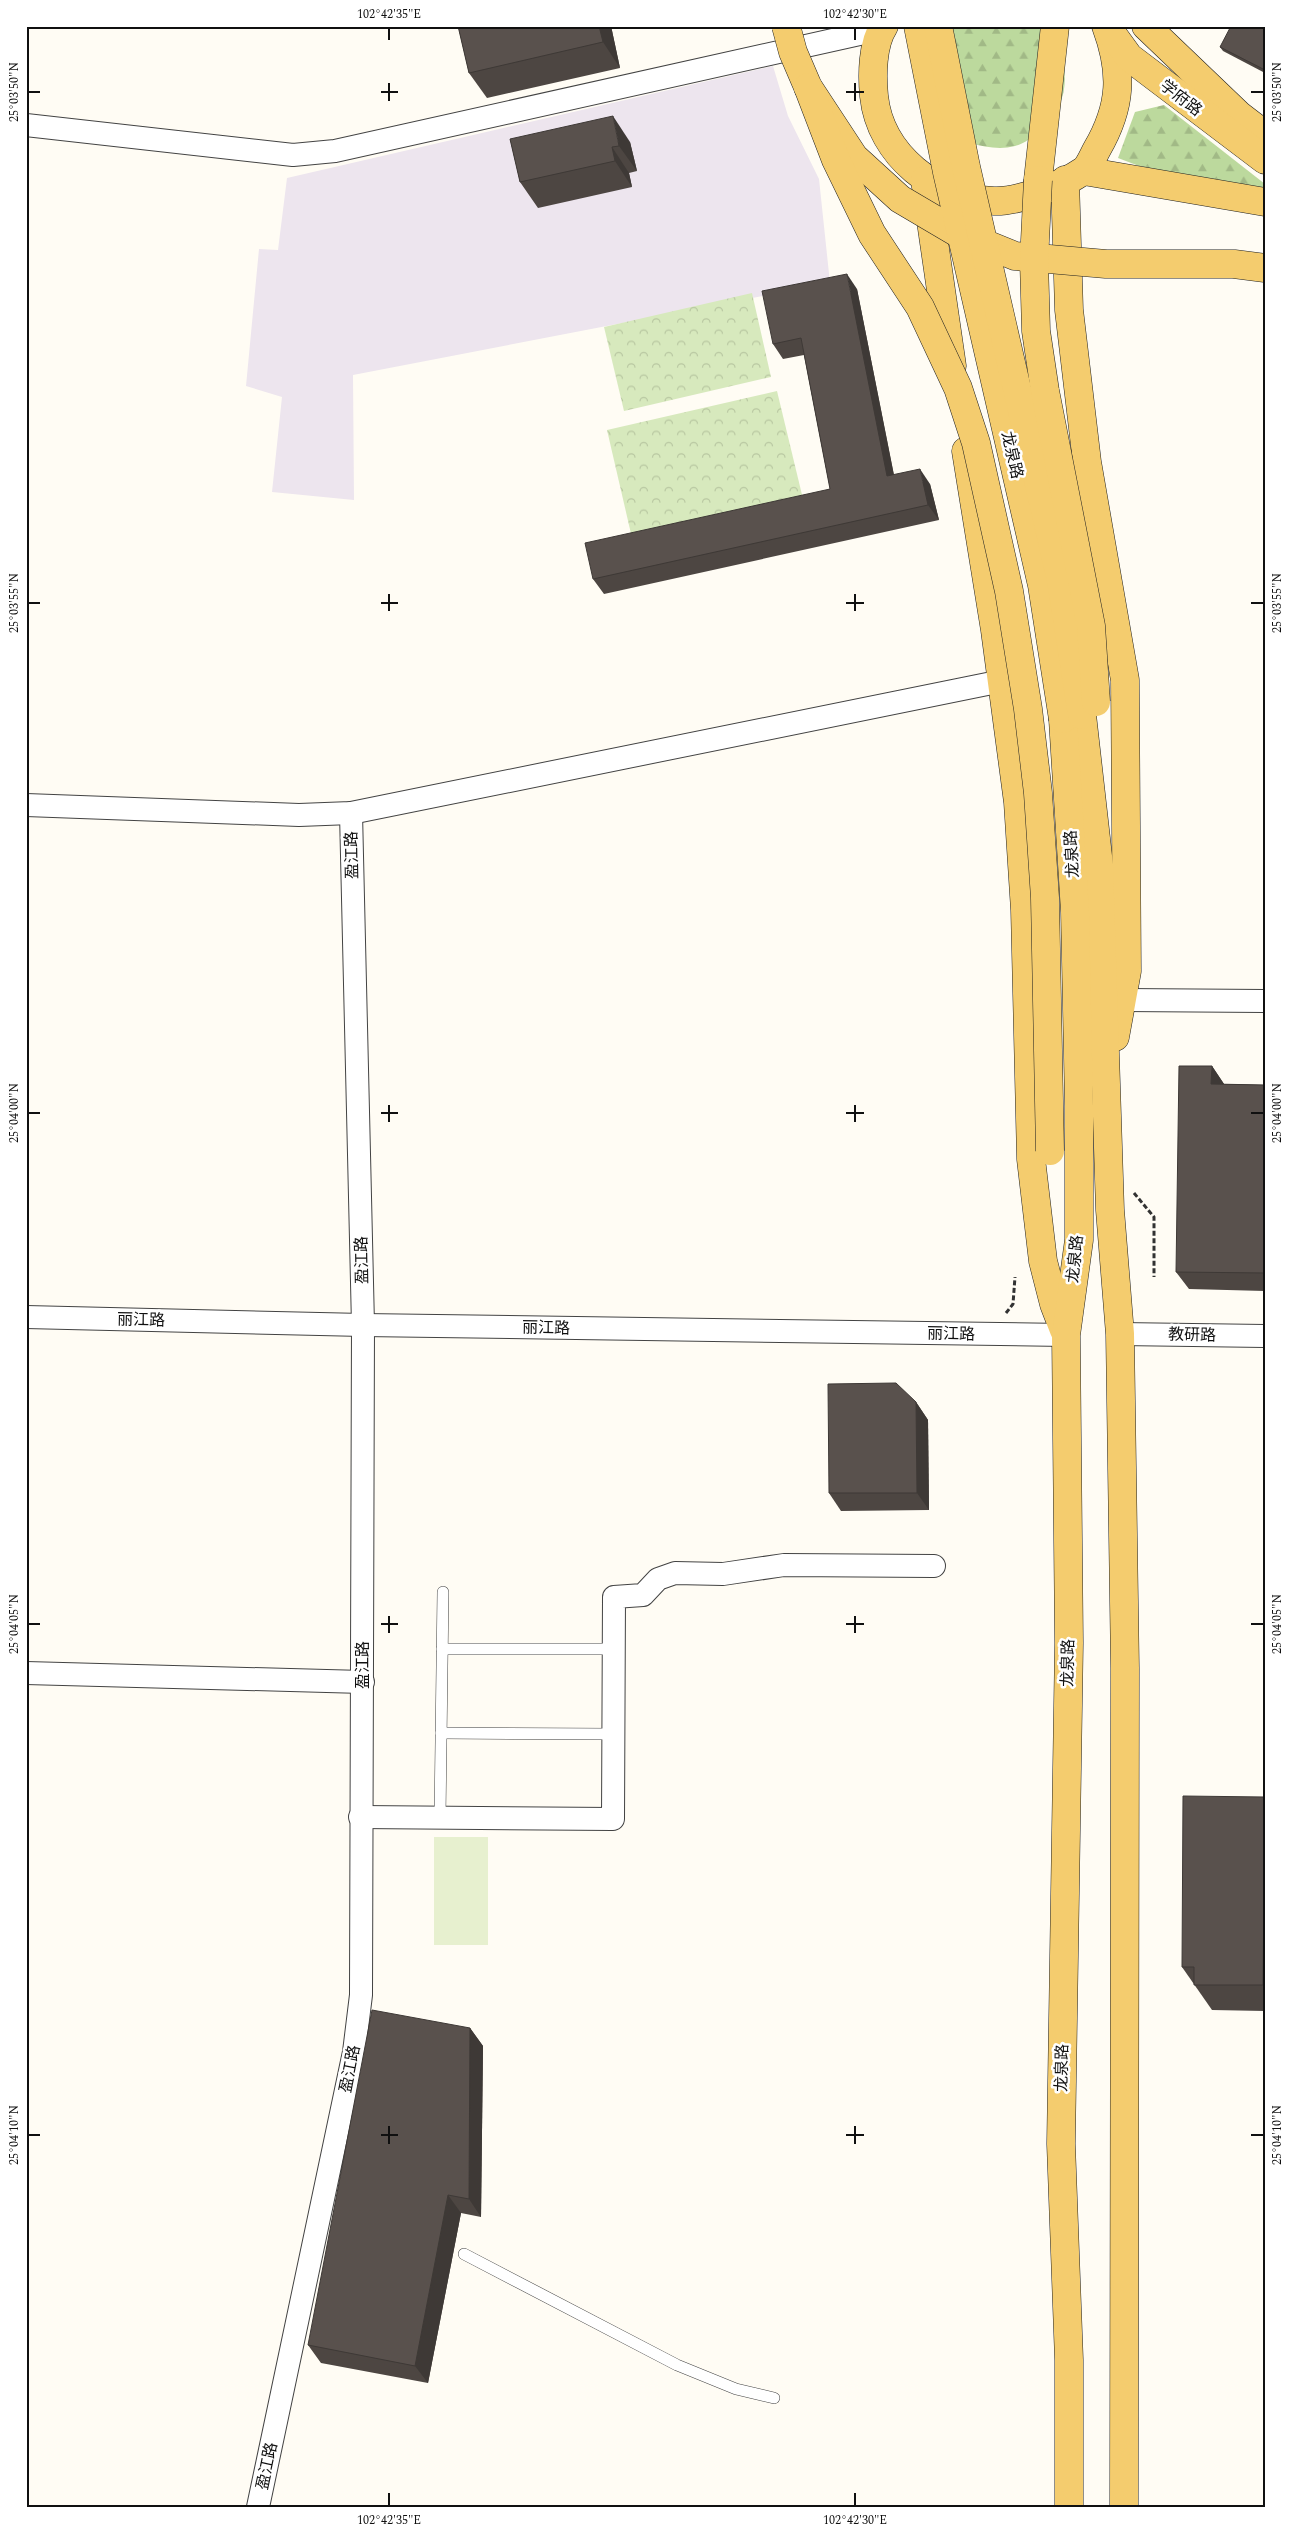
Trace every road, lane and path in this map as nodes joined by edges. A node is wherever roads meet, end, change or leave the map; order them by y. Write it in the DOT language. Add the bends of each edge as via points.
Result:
graph roads {
  1 [pos="786,26"];
  2 [pos="918,26"];
  3 [pos="938,26"];
  4 [pos="1055,26"];
  5 [pos="1107,26"];
  6 [pos="1146,26"];
  7 [pos="882,27"];
  8 [pos="808,87"];
  9 [pos="26,125"];
  10 [pos="1265,134"];
  11 [pos="1265,160"];
  12 [pos="1074,175"];
  13 [pos="925,180"];
  14 [pos="1265,202"];
  15 [pos="1265,268"];
  16 [pos="1002,681"];
  17 [pos="1081,719"];
  18 [pos="26,805"];
  19 [pos="351,814"];
  20 [pos="1124,1000"];
  21 [pos="1265,1001"];
  22 [pos="1107,1075"];
  23 [pos="1154,1217"];
  24 [pos="1015,1277"];
  25 [pos="1154,1277"];
  26 [pos="998,1313"];
  27 [pos="26,1317"];
  28 [pos="364,1325"];
  29 [pos="1120,1334"];
  30 [pos="1066,1335"];
  31 [pos="1265,1336"];
  32 [pos="934,1566"];
  33 [pos="442,1592"];
  34 [pos="442,1649"];
  35 [pos="614,1649"];
  36 [pos="26,1673"];
  37 [pos="363,1682"];
  38 [pos="441,1733"];
  39 [pos="613,1734"];
  40 [pos="360,1817"];
  41 [pos="440,1817"];
  42 [pos="464,2254"];
  43 [pos="774,2398"];
  44 [pos="258,2507"];
  45 [pos="1069,2507"];
  46 [pos="1124,2507"];
  1 -- 8 [label="main road, bridge"];
  2 -- 17 [label="main road, 龙泉路, bridge" via="1042,585"];
  3 -- 17 [label="main road, 龙泉路, bridge" via="966,167 1061,580"];
  4 -- 17 [label="main road, bridge" via="1038,180 1034,261 1036,331 1091,626"];
  5 -- 11 [label="main road, 学府路" via="1129,57"];
  5 -- 12 [label="main road" via="1118,62 1117,99 1105,134"];
  6 -- 10 [label="main road" via="1240,115"];
  7 -- 9 [label="street" via="335,151 293,155"];
  7 -- 13 [label="main road" via="872,70 876,112 895,150"];
  8 -- 15 [label="main road, bridge" via="854,157 900,199 956,232 1015,256 1106,264 1234,264"];
  8 -- 30 [label="main road, bridge" via="836,160 872,234 920,307 958,388 976,443 1009,591 1038,793 1045,898 1050,1152"];
  12 -- 13 [label="main road" via="1031,196 995,202 958,196"];
  12 -- 14 [label="main road"];
  12 -- 20 [label="main road" via="1069,310 1084,443 1125,680 1127,971"];
  13 -- 16 [label="main road"];
  16 -- 19 [label="street"];
  16 -- 30 [label="main road" via="1018,802 1025,910 1031,1159 1044,1261 1054,1304"];
  17 -- 22 [label="main road, 龙泉路" via="1101,771 1099,865"];
  17 -- 30 [label="main road, 龙泉路" via="1075,912 1079,1240"];
  18 -- 19 [label="street"];
  19 -- 28 [label="street, 盈江路"];
  20 -- 21 [label="street"];
  20 -- 22 [label="main road"];
  22 -- 29 [label="main road, 龙泉路" via="1110,1210"];
  23 -- 25 [label="path"];
  24 -- 26 [label="path" via="1013,1304 1007,1313"];
  27 -- 28 [label="street, 丽江路"];
  28 -- 30 [label="street, 丽江路"];
  28 -- 37 [label="street, 盈江路"];
  29 -- 31 [label="street, 教研路"];
  29 -- 46 [label="main road, 龙泉路" via="1124,1668"];
  30 -- 45 [label="main road, 龙泉路" via="1069,1643 1061,2144 1069,2360"];
  32 -- 35 [label="street" via="784,1565 723,1574 675,1573 658,1579 643,1595 614,1597"];
  33 -- 34 [label="lane"];
  34 -- 35 [label="lane"];
  34 -- 38 [label="lane"];
  35 -- 39 [label="street"];
  36 -- 37 [label="street"];
  37 -- 40 [label="street, 盈江路"];
  38 -- 39 [label="lane"];
  38 -- 41 [label="lane"];
  39 -- 41 [label="street" via="613,1819"];
  40 -- 41 [label="street"];
  40 -- 44 [label="street, 盈江路" via="361,1995 354,2052"];
  42 -- 43 [label="lane" via="677,2365 736,2389"];
}
